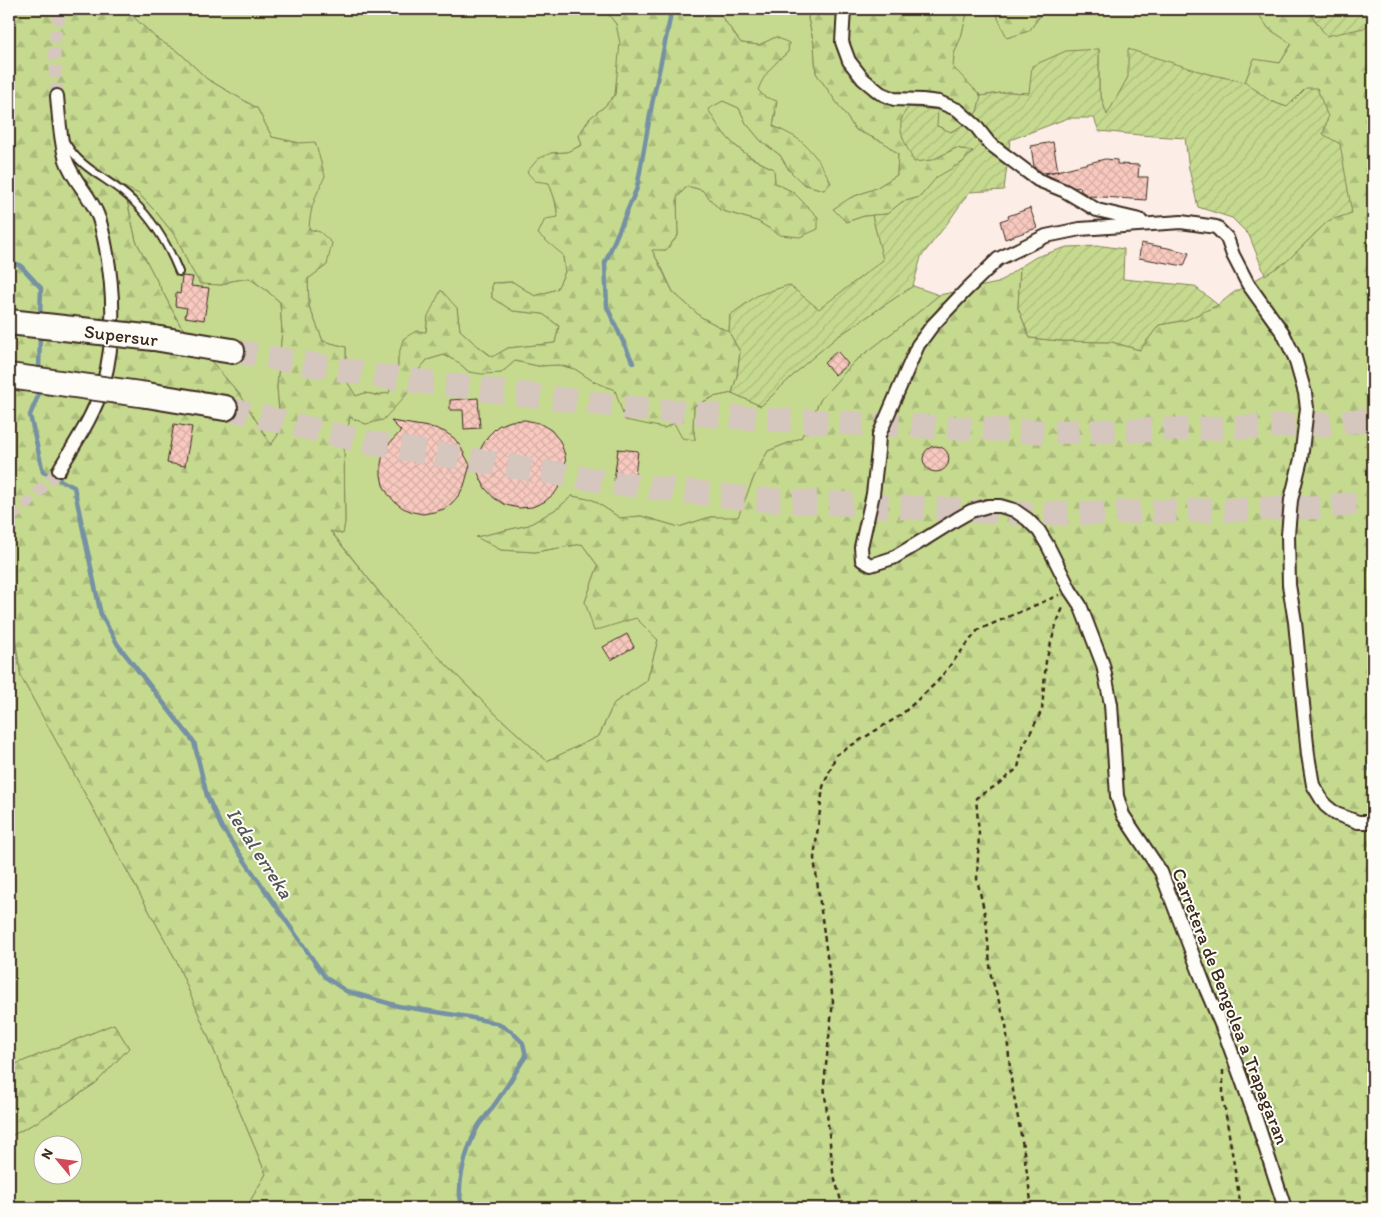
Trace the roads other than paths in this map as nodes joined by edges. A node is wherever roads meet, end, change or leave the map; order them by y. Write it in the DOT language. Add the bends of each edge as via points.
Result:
graph roads {
  1 [pos="844,9"];
  2 [pos="57,96"];
  3 [pos="61,136"];
  4 [pos="1156,224"];
  5 [pos="179,272"];
  6 [pos="9,322"];
  7 [pos="232,351"];
  8 [pos="9,376"];
  9 [pos="225,408"];
  10 [pos="59,470"];
  11 [pos="1373,822"];
  12 [pos="1285,1208"];
  1 -- 4 [label="street" via="842,42 849,61 880,93 894,99 939,102 958,110 976,125 989,143 1038,180 1097,210"];
  2 -- 3 [label="street"];
  3 -- 5 [label="lane" via="72,155 133,200 158,230"];
  3 -- 10 [label="street" via="66,161 99,217 108,258 112,319 103,386 87,424"];
  4 -- 11 [label="street, Carretera de Bengolea a Trapagaran" via="1181,222 1216,227 1227,238 1248,284 1283,332 1294,358 1307,408 1301,459 1291,500 1289,585 1308,755 1314,785 1325,805 1336,814 1358,822"];
  4 -- 12 [label="street, Carretera de Bengolea a Trapagaran" via="1080,229 1046,236 998,259 939,319 918,345 879,435 873,494 861,547 862,560 871,565 893,558 971,511 988,506 1014,510 1027,518 1048,546 1080,605 1103,665 1111,704 1117,796 1123,815 1161,872 1224,1031"];
  6 -- 7 [label="highway, Supersur, bridge" via="154,338"];
  8 -- 9 [label="highway, bridge"];
}
